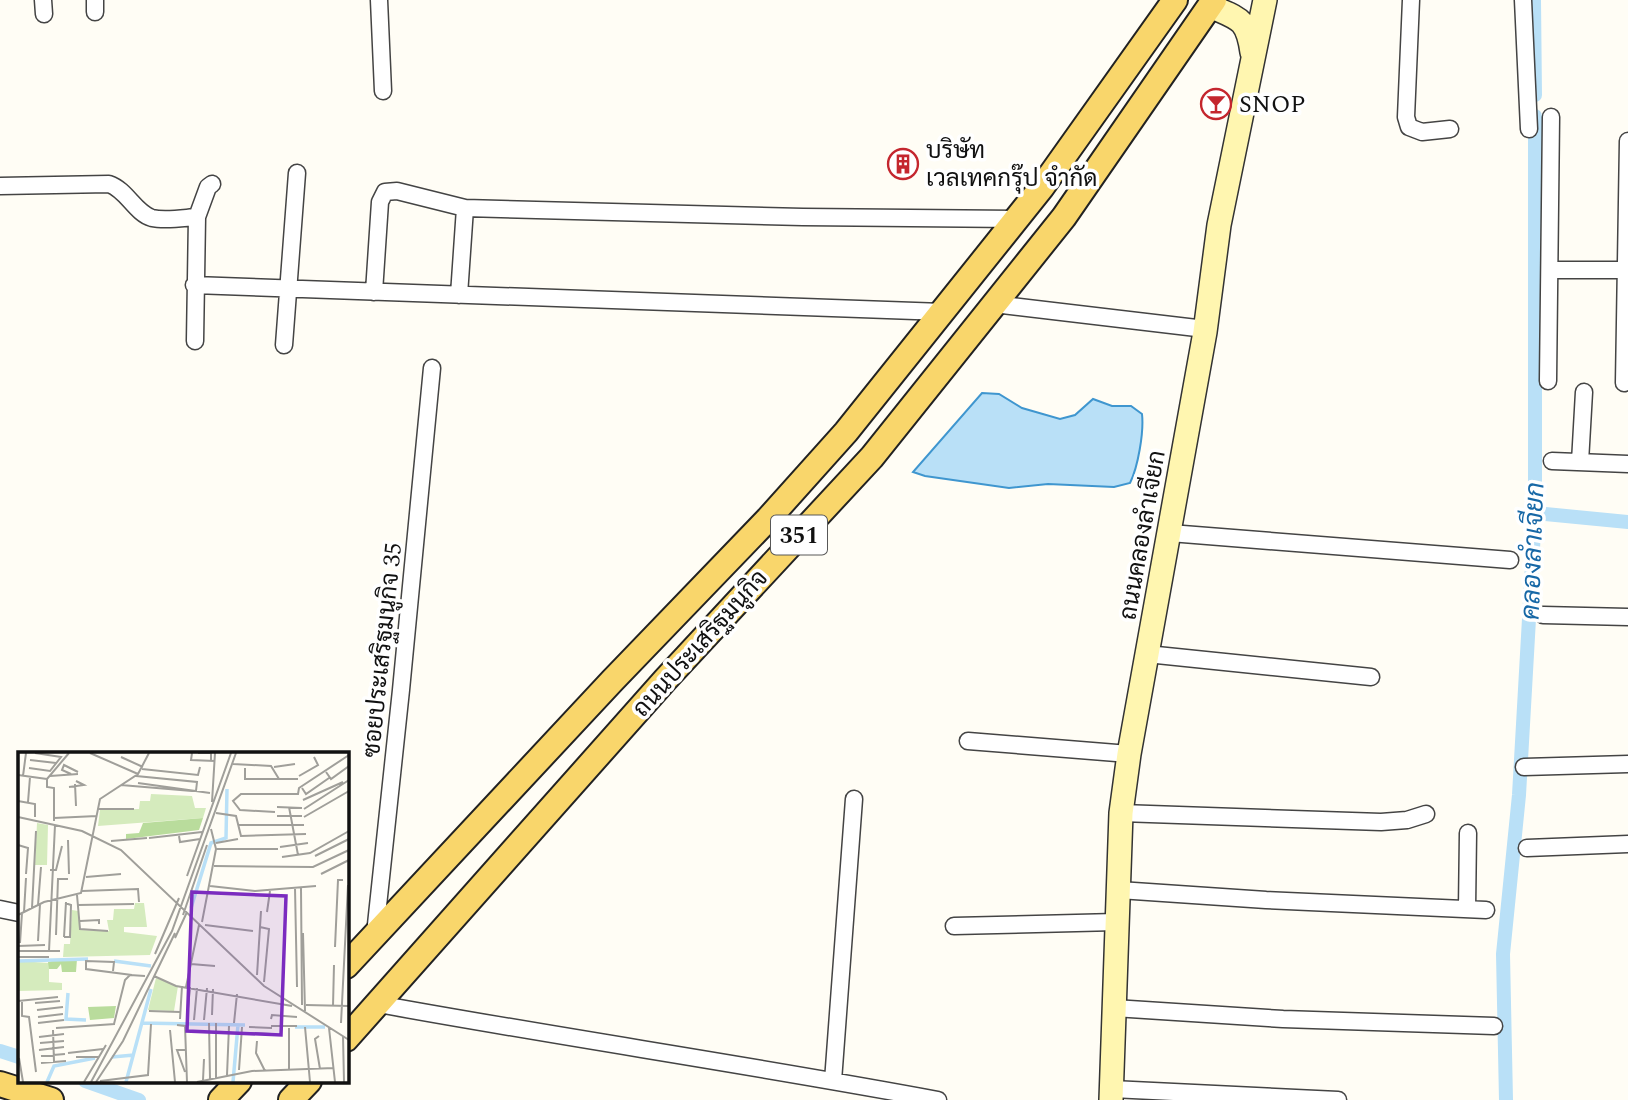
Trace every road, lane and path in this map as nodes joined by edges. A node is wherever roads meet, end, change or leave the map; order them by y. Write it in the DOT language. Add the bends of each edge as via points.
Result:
graph roads {
  1 [pos="379,0"];
  2 [pos="1175,0"];
  3 [pos="1265,0"];
  4 [pos="1411,0"];
  5 [pos="1524,0"];
  6 [pos="1212,3"];
  7 [pos="1253,59"];
  8 [pos="383,91"];
  9 [pos="1551,117"];
  10 [pos="1529,129"];
  11 [pos="1450,130"];
  12 [pos="1628,141"];
  13 [pos="297,173"];
  14 [pos="212,184"];
  15 [pos="0,186"];
  16 [pos="465,208"];
  17 [pos="197,217"];
  18 [pos="1017,219"];
  19 [pos="1550,270"];
  20 [pos="1627,270"];
  21 [pos="194,285"];
  22 [pos="288,288"];
  23 [pos="374,292"];
  24 [pos="459,295"];
  25 [pos="994,304"];
  26 [pos="943,312"];
  27 [pos="1205,329"];
  28 [pos="195,341"];
  29 [pos="284,345"];
  30 [pos="432,368"];
  31 [pos="1548,381"];
  32 [pos="1624,383"];
  33 [pos="1584,392"];
  34 [pos="1552,461"];
  35 [pos="1580,462"];
  36 [pos="1628,464"];
  37 [pos="1170,533"];
  38 [pos="1510,560"];
  39 [pos="1543,615"];
  40 [pos="1628,617"];
  41 [pos="1147,654"];
  42 [pos="1371,677"];
  43 [pos="968,741"];
  44 [pos="1129,754"];
  45 [pos="1628,764"];
  46 [pos="1524,767"];
  47 [pos="854,799"];
  48 [pos="1121,813"];
  49 [pos="1426,814"];
  50 [pos="1468,833"];
  51 [pos="1628,844"];
  52 [pos="1527,848"];
  53 [pos="1119,890"];
  54 [pos="0,909"];
  55 [pos="1467,909"];
  56 [pos="1486,910"];
  57 [pos="18,913"];
  58 [pos="1116,922"];
  59 [pos="954,926"];
  60 [pos="374,937"];
  61 [pos="348,964"];
  62 [pos="378,1004"];
  63 [pos="1114,1008"];
  64 [pos="1494,1026"];
  65 [pos="348,1037"];
  66 [pos="833,1081"];
  67 [pos="238,1082"];
  68 [pos="308,1082"];
  69 [pos="2,1085"];
  70 [pos="1111,1095"];
  71 [pos="29,1100"];
  72 [pos="51,1100"];
  73 [pos="221,1100"];
  74 [pos="291,1100"];
  75 [pos="938,1100"];
  76 [pos="1338,1100"];
  1 -- 8 [label="street"];
  2 -- 18 [label="main road, ถนนประเสริฐมนูกิจ / 351"];
  3 -- 7 [label="street"];
  4 -- 11 [label="street" via="1409,127 1422,132"];
  5 -- 10 [label="street"];
  6 -- 7 [label="street, ถนนคลองลำเจียก" via="1241,20 1249,34"];
  6 -- 25 [label="main road, ถนนประเสริฐมนูกิจ / 351" via="1064,217"];
  7 -- 27 [label="street, ถนนคลองลำเจียก" via="1219,225"];
  9 -- 19 [label="street"];
  12 -- 20 [label="street"];
  13 -- 22 [label="street"];
  14 -- 17 [label="street"];
  15 -- 17 [label="street" via="109,184 119,187 153,218"];
  16 -- 18 [label="street"];
  16 -- 23 [label="street" via="385,192 380,202"];
  16 -- 24 [label="street"];
  17 -- 21 [label="street"];
  18 -- 26 [label="main road, ถนนประเสริฐมนูกิจ / 351"];
  19 -- 20 [label="street"];
  19 -- 31 [label="street"];
  20 -- 32 [label="street"];
  21 -- 22 [label="street"];
  21 -- 28 [label="street"];
  22 -- 23 [label="street"];
  22 -- 29 [label="street"];
  23 -- 24 [label="street"];
  24 -- 26 [label="street"];
  25 -- 27 [label="street"];
  25 -- 62 [label="main road, ถนนประเสริฐมนูกิจ / 351" via="872,457 674,671"];
  26 -- 60 [label="main road, ถนนประเสริฐมนูกิจ / 351" via="768,519"];
  27 -- 37 [label="street, ถนนคลองลำเจียก"];
  30 -- 60 [label="street, ซอยประเสริฐมนูกิจ 35"];
  33 -- 35 [label="street"];
  34 -- 35 [label="street"];
  35 -- 36 [label="street"];
  37 -- 38 [label="street"];
  37 -- 41 [label="street, ถนนคลองลำเจียก"];
  39 -- 40 [label="street"];
  41 -- 42 [label="street"];
  41 -- 44 [label="street, ถนนคลองลำเจียก"];
  43 -- 44 [label="street"];
  44 -- 48 [label="street, ถนนคลองลำเจียก"];
  45 -- 46 [label="street"];
  47 -- 66 [label="street"];
  48 -- 49 [label="street" via="1381,822"];
  48 -- 53 [label="street, ถนนคลองลำเจียก"];
  50 -- 55 [label="street"];
  51 -- 52 [label="street"];
  53 -- 55 [label="street"];
  53 -- 58 [label="street, ถนนคลองลำเจียก"];
  54 -- 57 [label="street"];
  55 -- 56 [label="street"];
  58 -- 59 [label="street"];
  58 -- 63 [label="street, ถนนคลองลำเจียก"];
  60 -- 61 [label="main road, ถนนประเสริฐมนูกิจ / 351"];
  62 -- 65 [label="main road, ถนนประเสริฐมนูกิจ / 351"];
  62 -- 66 [label="street"];
  63 -- 64 [label="street"];
  63 -- 70 [label="street, ถนนคลองลำเจียก"];
  66 -- 75 [label="street"];
  67 -- 73 [label="main road"];
  68 -- 74 [label="main road"];
  69 -- 71 [label="main road"];
  69 -- 72 [label="main road"];
  70 -- 76 [label="street"];
}
